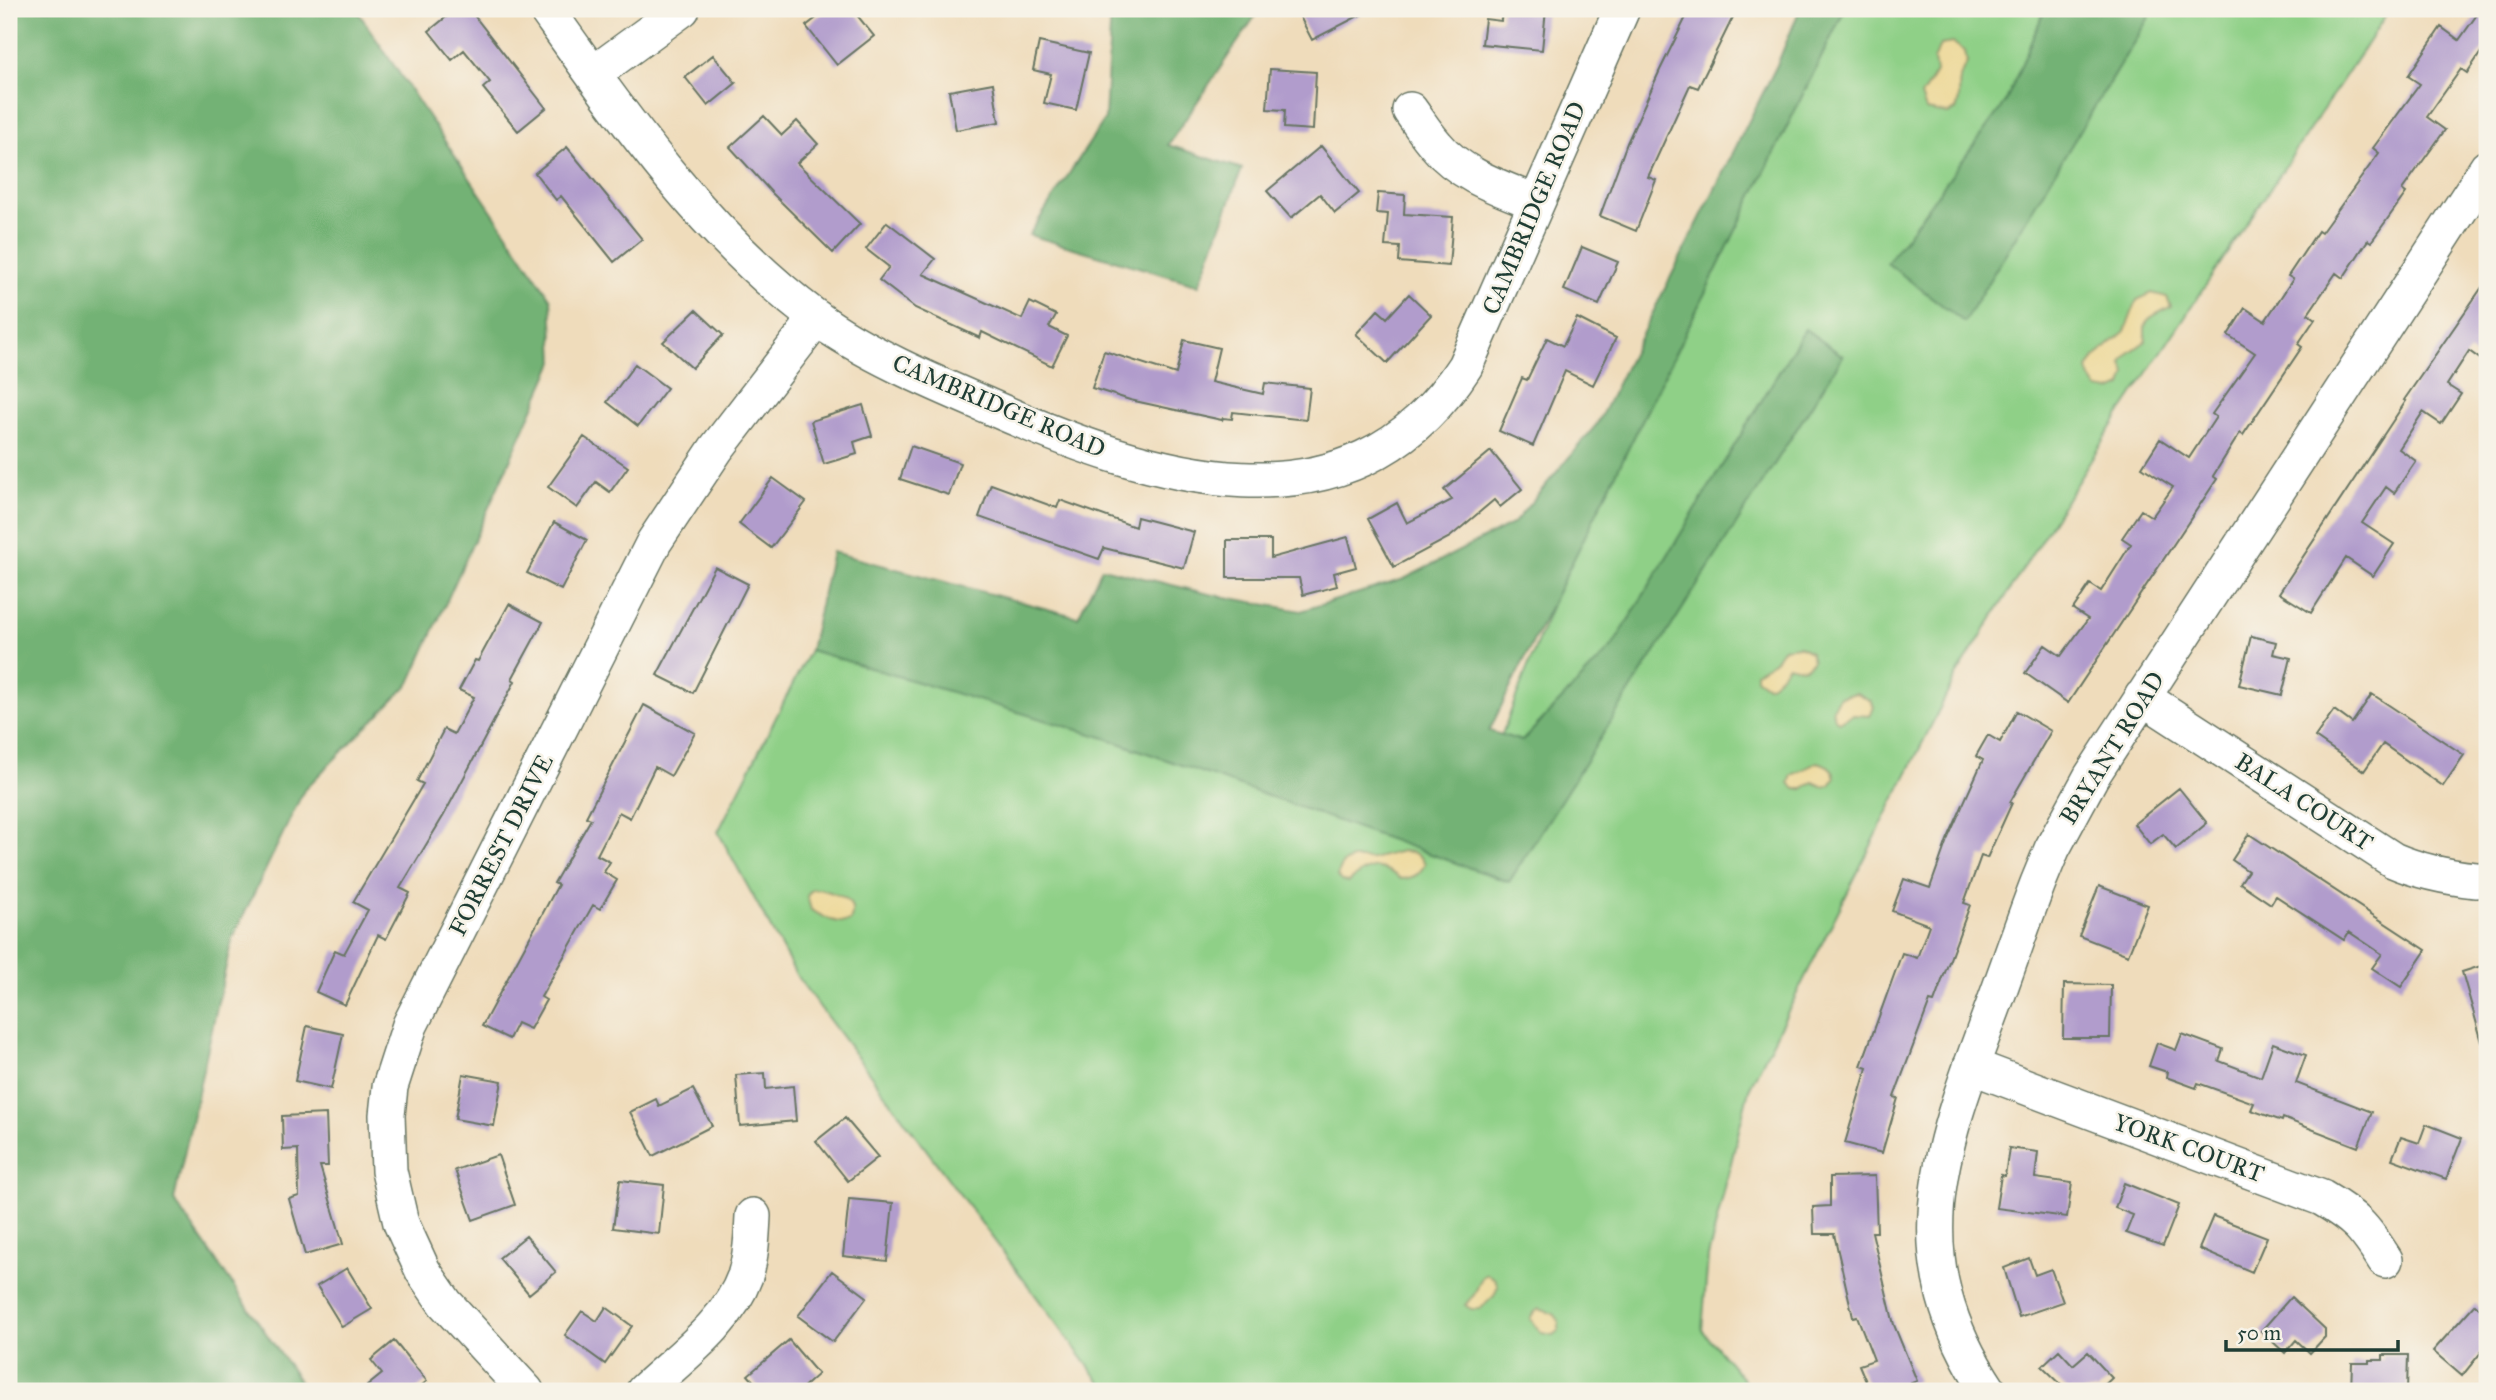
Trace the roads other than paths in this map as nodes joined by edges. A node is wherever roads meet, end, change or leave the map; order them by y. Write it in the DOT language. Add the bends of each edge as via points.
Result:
graph roads {
  1 [pos="546,9"];
  2 [pos="682,9"];
  3 [pos="1622,9"];
  4 [pos="593,74"];
  5 [pos="1410,110"];
  6 [pos="2487,168"];
  7 [pos="1535,202"];
  8 [pos="817,318"];
  9 [pos="2142,697"];
  10 [pos="2476,880"];
  11 [pos="1971,1066"];
  12 [pos="753,1216"];
  13 [pos="2385,1260"];
  14 [pos="526,1391"];
  15 [pos="644,1391"];
  16 [pos="1989,1391"];
  1 -- 4 [label="street, CAMBRIDGE ROAD"];
  2 -- 4 [label="street"];
  3 -- 7 [label="street, CAMBRIDGE ROAD"];
  4 -- 8 [label="street, CAMBRIDGE ROAD" via="642,142 707,218"];
  5 -- 7 [label="street" via="1456,164"];
  6 -- 9 [label="street, BRYANT ROAD"];
  7 -- 8 [label="street, CAMBRIDGE ROAD" via="1450,391 1429,415 1387,446 1344,467 1300,478 1210,477 1095,450 915,374"];
  8 -- 14 [label="street, FORREST DRIVE" via="710,458 654,542 410,1025 395,1068 387,1115 389,1171 401,1223 423,1271 445,1304"];
  9 -- 10 [label="street, BALA COURT" via="2393,860 2420,872"];
  9 -- 11 [label="street, BRYANT ROAD" via="2052,849"];
  11 -- 13 [label="street, YORK COURT" via="2322,1198 2350,1214"];
  11 -- 16 [label="street, BRYANT ROAD" via="1940,1170 1936,1248 1958,1337"];
  12 -- 15 [label="street" via="751,1252 734,1299 710,1329"];
}
